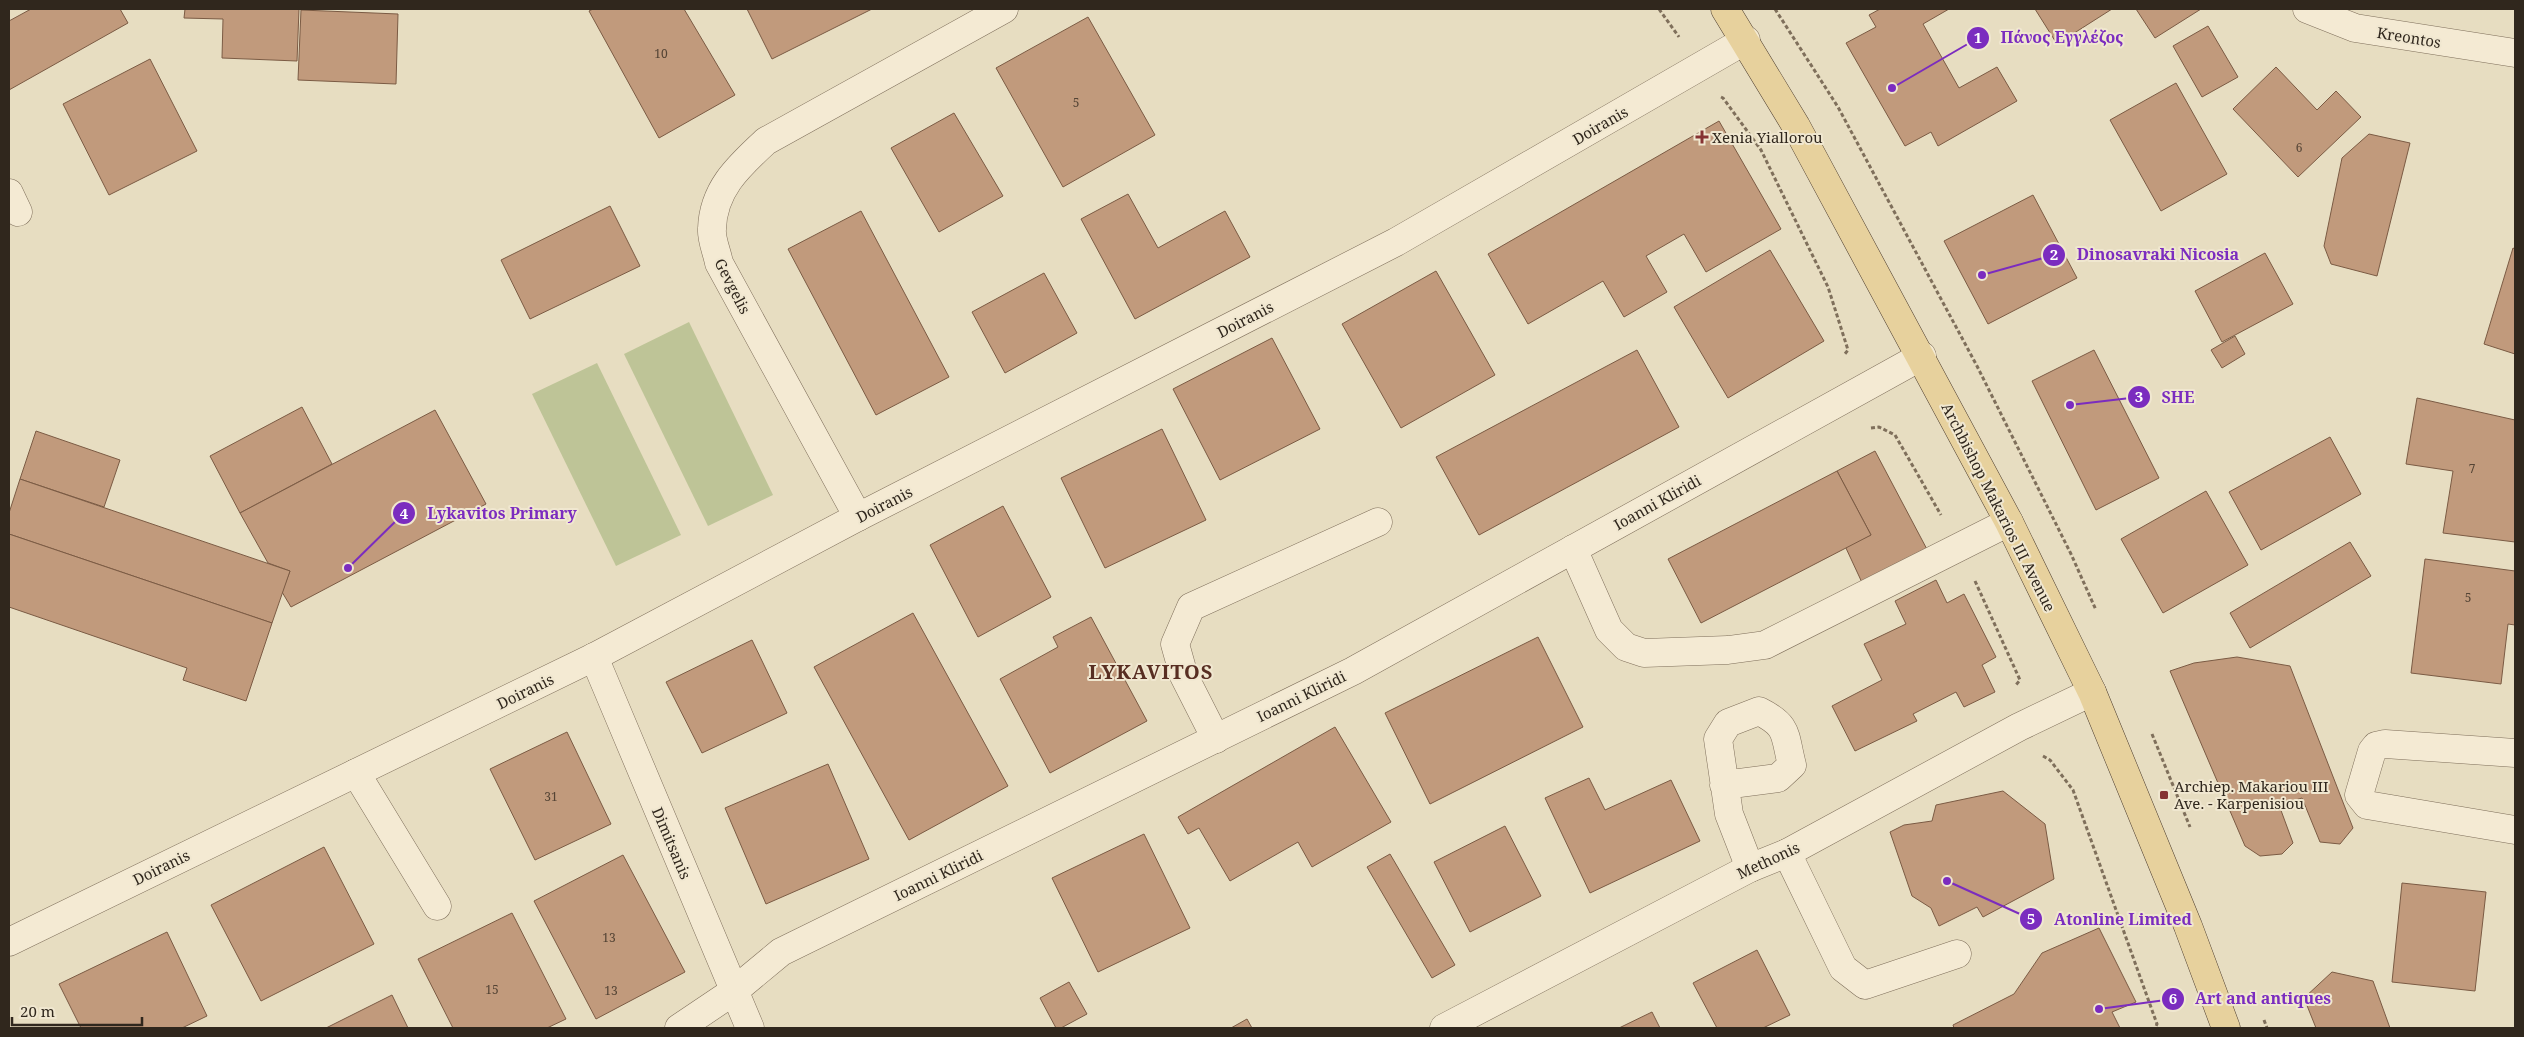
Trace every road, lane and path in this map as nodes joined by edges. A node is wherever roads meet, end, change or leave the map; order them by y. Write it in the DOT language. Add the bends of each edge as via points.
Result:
graph roads {
  1 [pos="1004,9"];
  2 [pos="1725,9"];
  3 [pos="1775,9"];
  4 [pos="2307,9"];
  5 [pos="1746,40"];
  6 [pos="2515,53"];
  7 [pos="1714,96"];
  8 [pos="1838,107"];
  9 [pos="1922,356"];
  10 [pos="1836,402"];
  11 [pos="858,517"];
  12 [pos="1378,522"];
  13 [pos="2009,522"];
  14 [pos="1960,548"];
  15 [pos="1573,549"];
  16 [pos="594,657"];
  17 [pos="2092,692"];
  18 [pos="2019,726"];
  19 [pos="1216,739"];
  20 [pos="2515,753"];
  21 [pos="356,772"];
  22 [pos="1724,785"];
  23 [pos="2515,830"];
  24 [pos="1787,853"];
  25 [pos="1750,868"];
  26 [pos="437,906"];
  27 [pos="9,942"];
  28 [pos="1957,954"];
  29 [pos="734,991"];
  30 [pos="679,1028"];
  31 [pos="750,1028"];
  32 [pos="1444,1028"];
  33 [pos="2155,1028"];
  34 [pos="2226,1028"];
  1 -- 11 [label="street, Gevgelis" via="766,140 735,170 717,198 711,230 719,263"];
  2 -- 5 [label="main road, Archbishop Makarios III Avenue"];
  3 -- 8 [label="path"];
  4 -- 6 [label="street, Kreontos" via="2355,28"];
  5 -- 9 [label="main road, Archbishop Makarios III Avenue"];
  5 -- 11 [label="street, Doiranis" via="1396,242"];
  7 -- 10 [label="path" via="1724,98 1761,150 1828,287 1848,350 1825,379"];
  9 -- 10 [label="street, Ioanni Kliridi"];
  9 -- 13 [label="main road, Archbishop Makarios III Avenue"];
  10 -- 14 [label="path" via="1850,430 1879,427 1895,434"];
  10 -- 15 [label="street, Ioanni Kliridi"];
  11 -- 16 [label="street, Doiranis"];
  12 -- 19 [label="street" via="1191,606 1175,644 1184,676"];
  13 -- 14 [label="street"];
  13 -- 17 [label="main road, Archbishop Makarios III Avenue"];
  14 -- 15 [label="street" via="1765,645 1644,653 1626,647 1609,630"];
  14 -- 18 [label="path" via="2020,680 2007,696"];
  15 -- 19 [label="street, Ioanni Kliridi" via="1353,671"];
  16 -- 21 [label="street, Doiranis"];
  16 -- 29 [label="street, Dimitsanis"];
  17 -- 18 [label="street, Methonis"];
  17 -- 34 [label="main road, Archbishop Makarios III Avenue"];
  18 -- 24 [label="street, Methonis"];
  18 -- 33 [label="path" via="2030,750 2050,760 2073,790 2132,948 2157,1024"];
  19 -- 29 [label="street, Ioanni Kliridi" via="781,952"];
  20 -- 23 [label="street" via="2376,746 2359,795 2367,805"];
  21 -- 26 [label="street"];
  21 -- 27 [label="street, Doiranis"];
  22 -- 25 [label="street" via="1728,814"];
  24 -- 25 [label="street, Methonis"];
  24 -- 28 [label="street" via="1843,968 1865,985"];
  25 -- 32 [label="street, Methonis"];
  29 -- 30 [label="street, Ioanni Kliridi"];
  29 -- 31 [label="street, Dimitsanis"];
}
